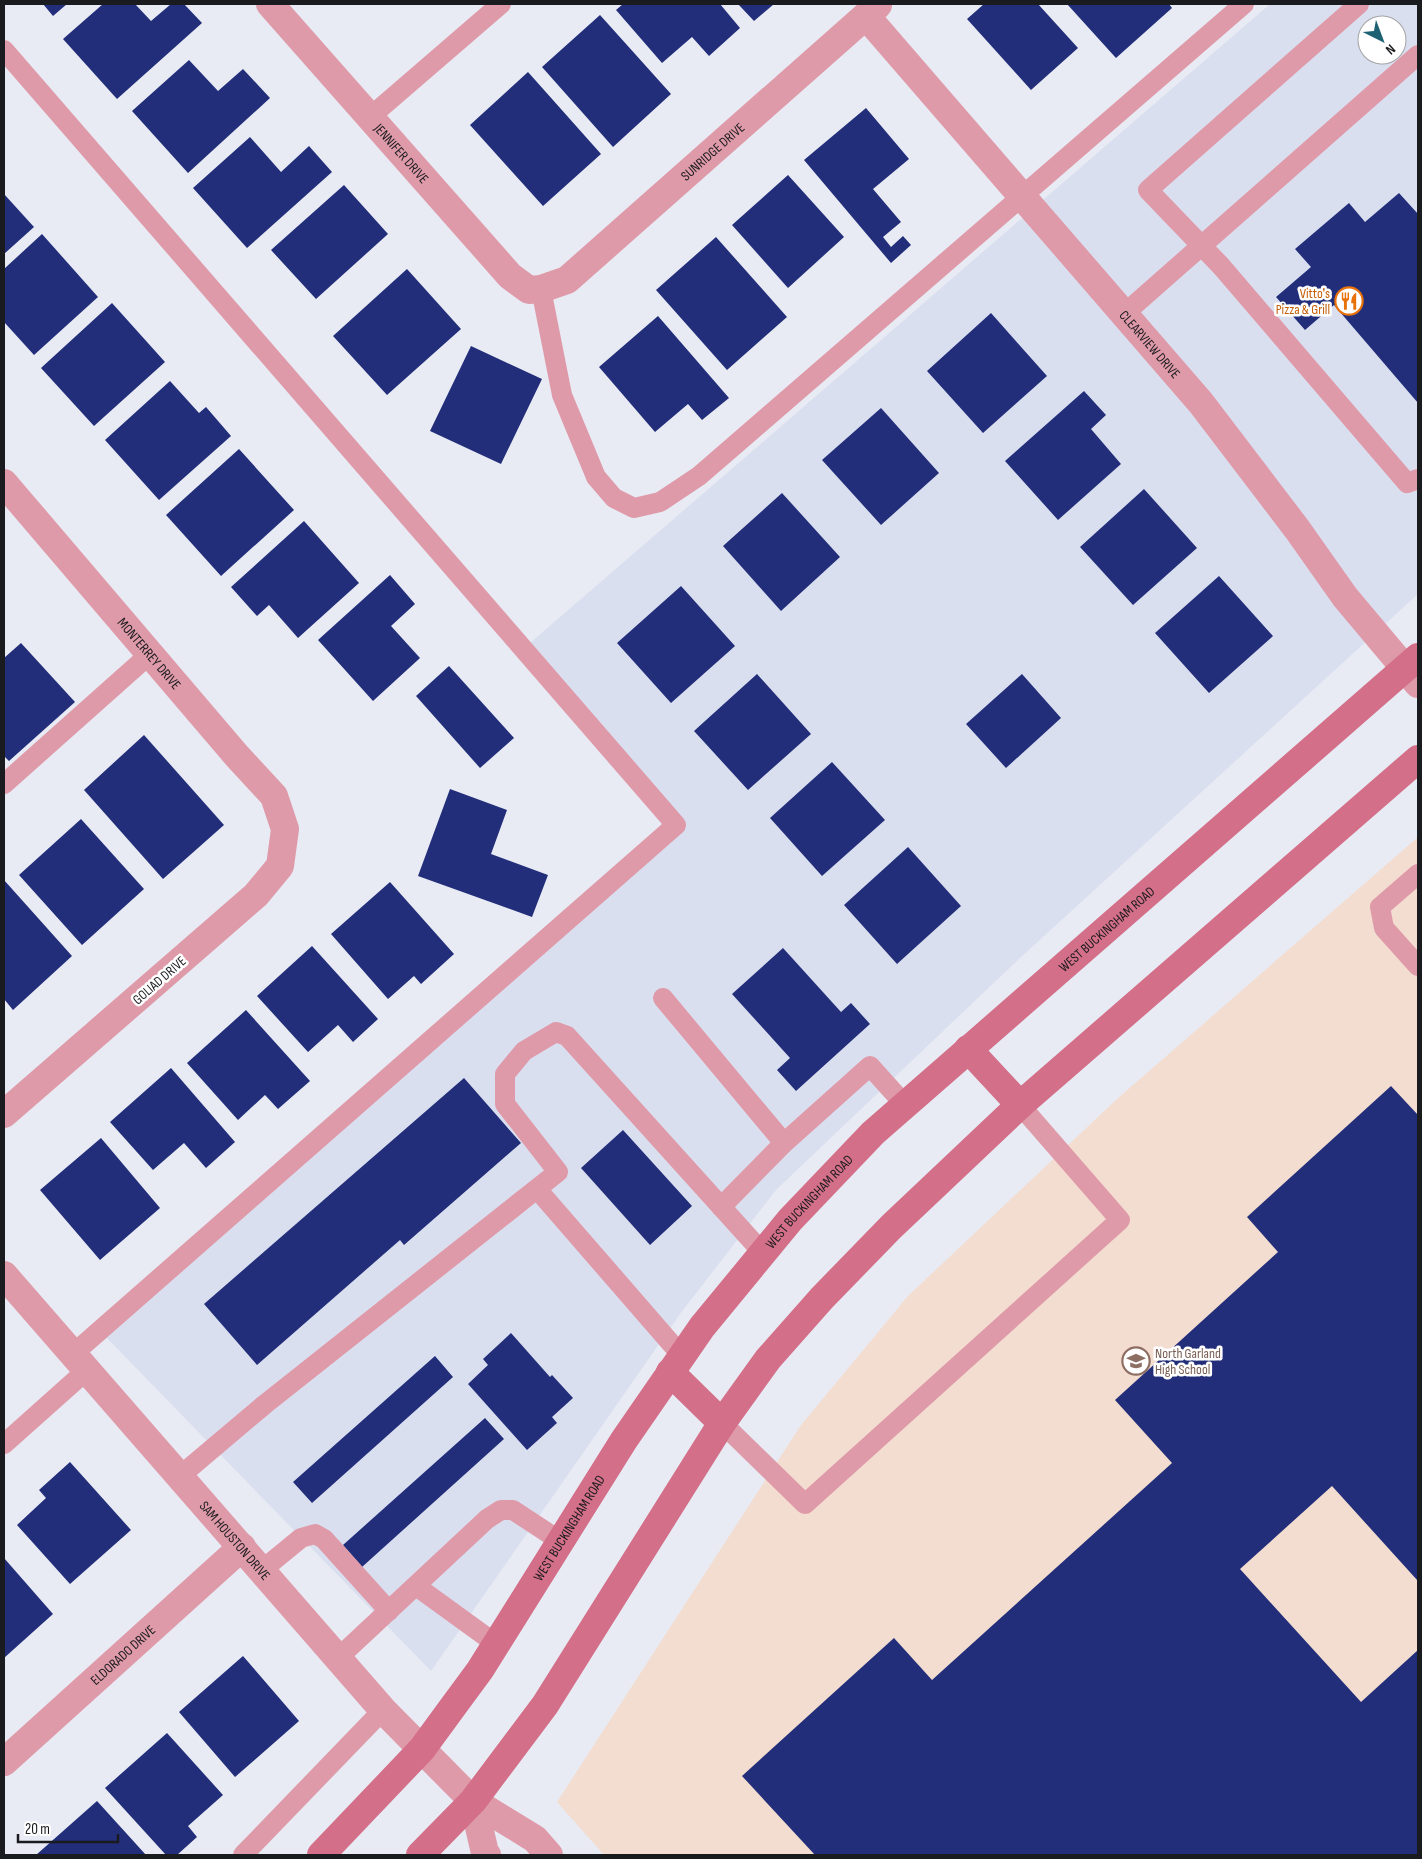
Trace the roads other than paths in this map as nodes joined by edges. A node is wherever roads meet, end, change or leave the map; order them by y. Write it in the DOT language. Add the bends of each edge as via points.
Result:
graph roads {
  1 [pos="270,4"];
  2 [pos="501,4"];
  3 [pos="1244,4"];
  4 [pos="1359,4"];
  5 [pos="873,10"];
  6 [pos="4,50"];
  7 [pos="1418,55"];
  8 [pos="370,117"];
  9 [pos="1022,197"];
  10 [pos="1201,246"];
  11 [pos="540,289"];
  12 [pos="1124,314"];
  13 [pos="1418,480"];
  14 [pos="4,483"];
  15 [pos="150,654"];
  16 [pos="1414,670"];
  17 [pos="1418,759"];
  18 [pos="4,784"];
  19 [pos="284,828"];
  20 [pos="1418,874"];
  21 [pos="1418,966"];
  22 [pos="663,998"];
  23 [pos="968,1049"];
  24 [pos="905,1105"];
  25 [pos="1020,1106"];
  26 [pos="4,1114"];
  27 [pos="784,1143"];
  28 [pos="537,1189"];
  29 [pos="722,1207"];
  30 [pos="762,1252"];
  31 [pos="4,1275"];
  32 [pos="80,1362"];
  33 [pos="676,1364"];
  34 [pos="722,1423"];
  35 [pos="4,1444"];
  36 [pos="180,1476"];
  37 [pos="560,1540"];
  38 [pos="242,1547"];
  39 [pos="262,1570"];
  40 [pos="416,1586"];
  41 [pos="389,1611"];
  42 [pos="496,1644"];
  43 [pos="338,1658"];
  44 [pos="383,1710"];
  45 [pos="422,1749"];
  46 [pos="4,1762"];
  47 [pos="473,1800"];
  48 [pos="243,1855"];
  49 [pos="321,1855"];
  50 [pos="420,1855"];
  51 [pos="487,1855"];
  52 [pos="549,1855"];
  1 -- 8 [label="street, JENNIFER DRIVE"];
  2 -- 8 [label="lane"];
  3 -- 9 [label="lane"];
  4 -- 10 [label="lane" via="1148,190"];
  5 -- 9 [label="street, CLEARVIEW DRIVE"];
  5 -- 11 [label="street, SUNRIDGE DRIVE" via="567,280"];
  6 -- 32 [label="lane" via="676,825"];
  7 -- 10 [label="lane"];
  8 -- 11 [label="street, JENNIFER DRIVE" via="510,276 529,290"];
  9 -- 11 [label="lane" via="699,476 660,502 634,508 614,498 592,468 562,395"];
  9 -- 12 [label="street, CLEARVIEW DRIVE"];
  10 -- 12 [label="lane"];
  10 -- 13 [label="lane" via="1407,484"];
  12 -- 16 [label="street, CLEARVIEW DRIVE" via="1201,404 1345,597"];
  14 -- 15 [label="street, MONTERREY DRIVE"];
  15 -- 18 [label="lane"];
  15 -- 19 [label="street, MONTERREY DRIVE" via="274,796"];
  16 -- 23 [label="main road, WEST BUCKINGHAM ROAD"];
  17 -- 25 [label="main road"];
  19 -- 26 [label="street, GOLIAD DRIVE" via="280,866 256,895"];
  20 -- 21 [label="lane" via="1380,908 1384,928"];
  22 -- 27 [label="lane"];
  23 -- 24 [label="main road, WEST BUCKINGHAM ROAD"];
  23 -- 25 [label="main road"];
  24 -- 27 [label="lane" via="870,1066"];
  24 -- 30 [label="main road, WEST BUCKINGHAM ROAD" via="873,1133"];
  25 -- 34 [label="main road" via="891,1227 822,1298 768,1359"];
  25 -- 34 [label="lane" via="1120,1220 804,1504"];
  27 -- 29 [label="lane"];
  28 -- 29 [label="lane" via="558,1172 505,1104 505,1074 524,1051 556,1032 567,1036"];
  28 -- 33 [label="lane"];
  28 -- 36 [label="lane" via="264,1405"];
  29 -- 30 [label="lane"];
  30 -- 33 [label="main road, WEST BUCKINGHAM ROAD"];
  31 -- 32 [label="street, SAM HOUSTON DRIVE"];
  32 -- 35 [label="lane"];
  32 -- 36 [label="street, SAM HOUSTON DRIVE"];
  33 -- 34 [label="main road"];
  33 -- 37 [label="main road, WEST BUCKINGHAM ROAD"];
  34 -- 47 [label="main road" via="545,1705"];
  36 -- 38 [label="street, SAM HOUSTON DRIVE"];
  37 -- 40 [label="lane" via="513,1510 501,1510 487,1519"];
  37 -- 42 [label="main road, WEST BUCKINGHAM ROAD"];
  38 -- 39 [label="street, SAM HOUSTON DRIVE"];
  38 -- 46 [label="street, ELDORADO DRIVE"];
  39 -- 41 [label="lane" via="301,1538 315,1534 324,1539"];
  39 -- 43 [label="street, SAM HOUSTON DRIVE"];
  40 -- 41 [label="lane"];
  40 -- 42 [label="lane"];
  41 -- 43 [label="lane"];
  42 -- 45 [label="main road, WEST BUCKINGHAM ROAD"];
  43 -- 44 [label="street, SAM HOUSTON DRIVE"];
  44 -- 45 [label="street, SAM HOUSTON DRIVE"];
  44 -- 48 [label="lane"];
  45 -- 47 [label="street, SAM HOUSTON DRIVE"];
  45 -- 49 [label="main road, WEST BUCKINGHAM ROAD"];
  47 -- 50 [label="main road"];
  47 -- 51 [label="street"];
  47 -- 52 [label="street, SAM HOUSTON DRIVE" via="535,1839"];
}
